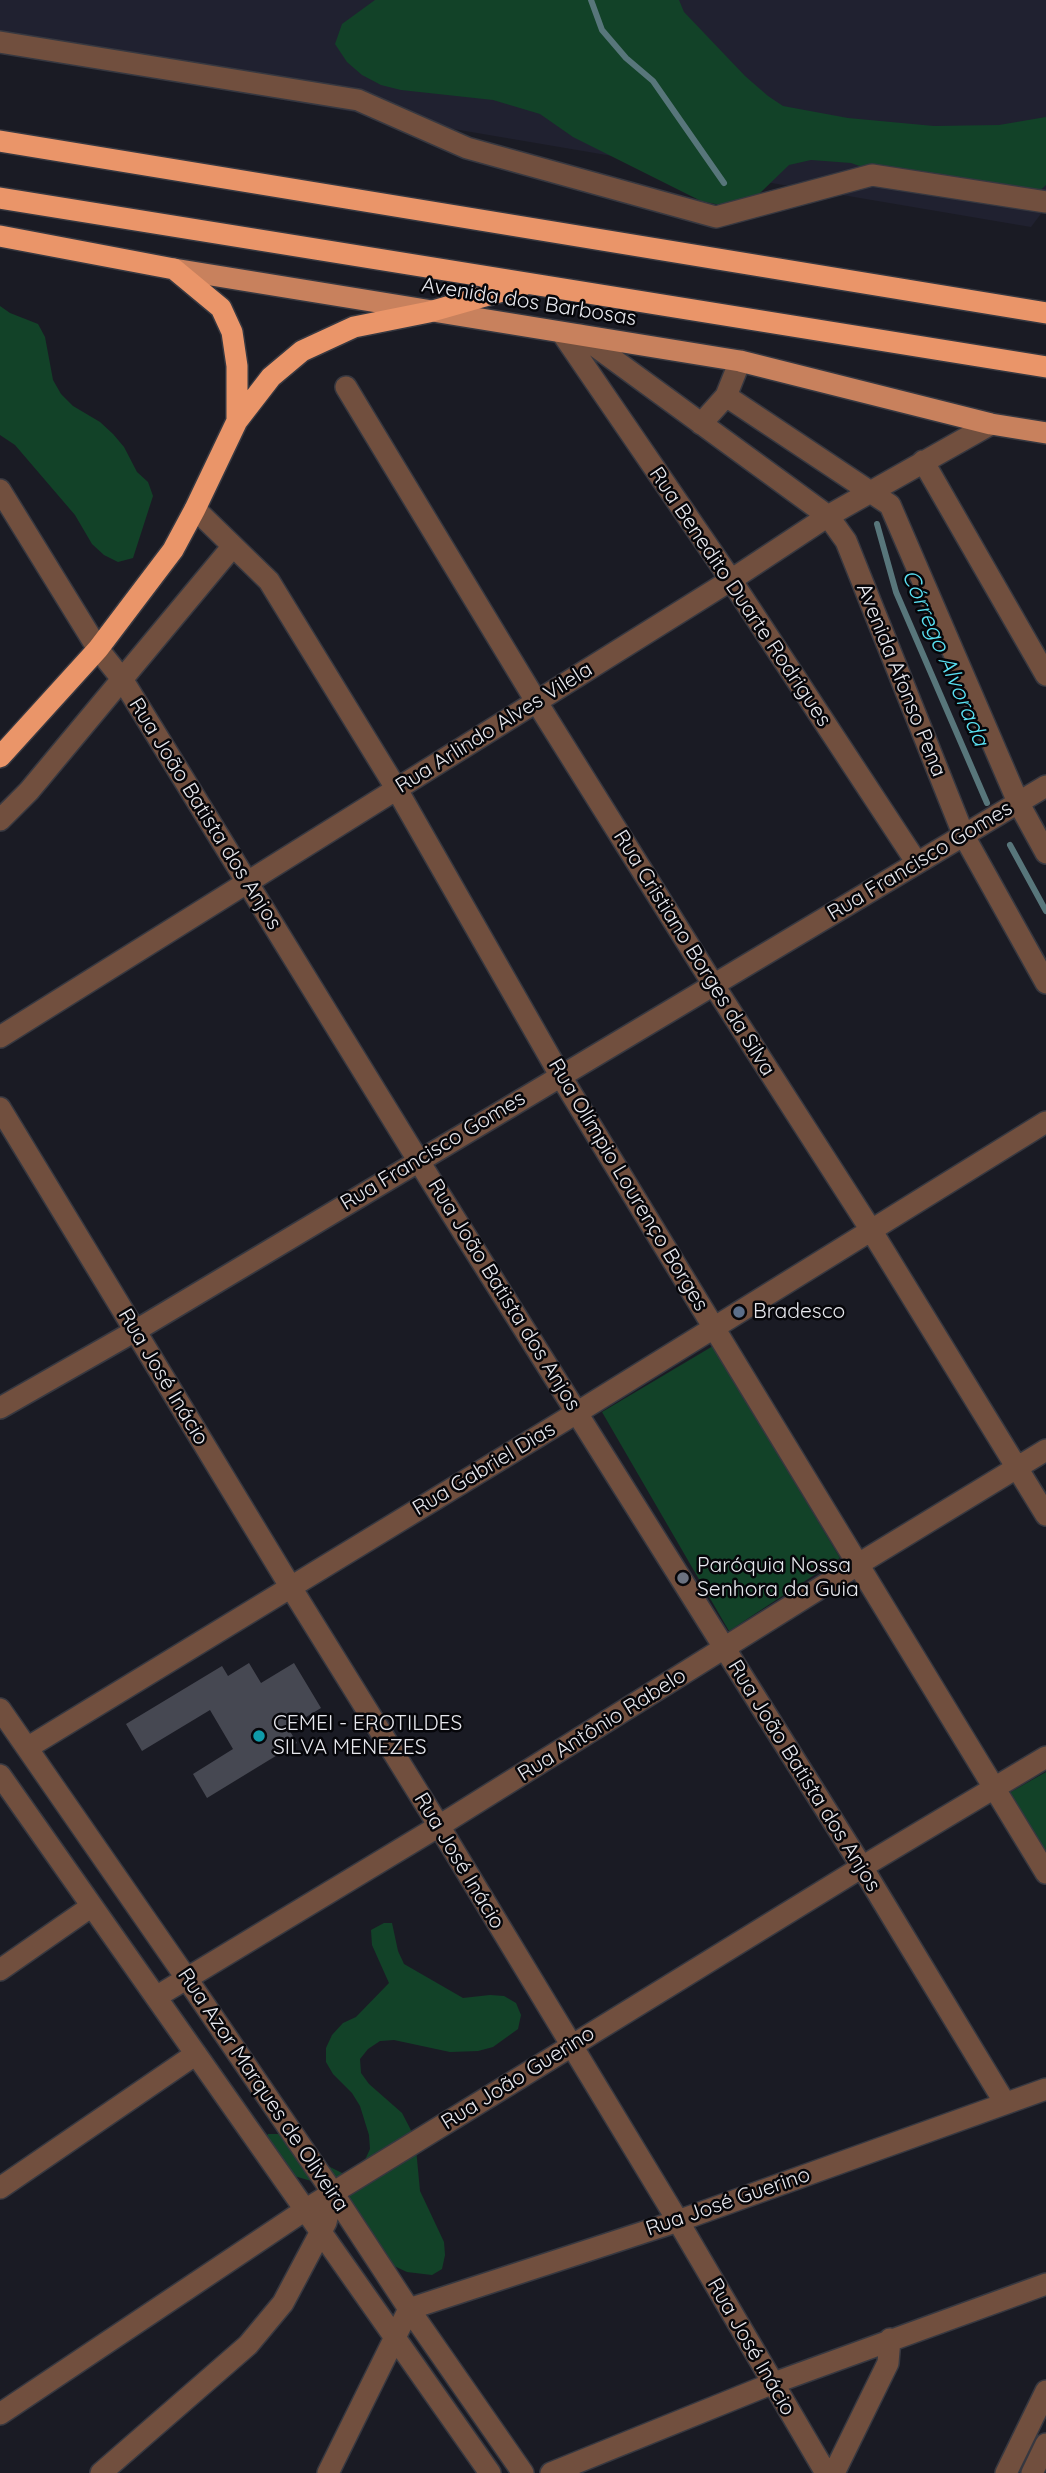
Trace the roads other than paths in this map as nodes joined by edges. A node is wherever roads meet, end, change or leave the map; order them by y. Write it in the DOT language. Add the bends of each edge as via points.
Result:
graph roads {
  1 [pos="0,42"];
  2 [pos="0,141"];
  3 [pos="0,198"];
  4 [pos="1046,202"];
  5 [pos="0,227"];
  6 [pos="0,236"];
  7 [pos="38,243"];
  8 [pos="174,269"];
  9 [pos="532,283"];
  10 [pos="429,312"];
  11 [pos="1046,313"];
  12 [pos="571,334"];
  13 [pos="740,361"];
  14 [pos="1046,367"];
  15 [pos="345,387"];
  16 [pos="726,396"];
  17 [pos="237,421"];
  18 [pos="701,424"];
  19 [pos="991,424"];
  20 [pos="1046,433"];
  21 [pos="923,461"];
  22 [pos="0,490"];
  23 [pos="872,493"];
  24 [pos="195,509"];
  25 [pos="828,516"];
  26 [pos="233,546"];
  27 [pos="731,580"];
  28 [pos="98,649"];
  29 [pos="1046,675"];
  30 [pos="122,679"];
  31 [pos="536,701"];
  32 [pos="0,757"];
  33 [pos="1046,786"];
  34 [pos="396,788"];
  35 [pos="1018,802"];
  36 [pos="0,820"];
  37 [pos="964,836"];
  38 [pos="1046,853"];
  39 [pos="916,863"];
  40 [pos="247,882"];
  41 [pos="713,984"];
  42 [pos="1046,984"];
  43 [pos="0,1037"];
  44 [pos="560,1075"];
  45 [pos="0,1108"];
  46 [pos="1046,1122"];
  47 [pos="418,1160"];
  48 [pos="871,1230"];
  49 [pos="714,1327"];
  50 [pos="135,1331"];
  51 [pos="0,1408"];
  52 [pos="578,1412"];
  53 [pos="1046,1450"];
  54 [pos="1016,1468"];
  55 [pos="1046,1515"];
  56 [pos="857,1565"];
  57 [pos="290,1586"];
  58 [pos="725,1649"];
  59 [pos="0,1709"];
  60 [pos="27,1748"];
  61 [pos="1046,1757"];
  62 [pos="0,1774"];
  63 [pos="993,1788"];
  64 [pos="65,1803"];
  65 [pos="33,1822"];
  66 [pos="439,1826"];
  67 [pos="862,1867"];
  68 [pos="1046,1873"];
  69 [pos="92,1906"];
  70 [pos="0,1970"];
  71 [pos="187,1979"];
  72 [pos="156,1997"];
  73 [pos="570,2046"];
  74 [pos="196,2054"];
  75 [pos="1046,2089"];
  76 [pos="1005,2103"];
  77 [pos="0,2188"];
  78 [pos="333,2193"];
  79 [pos="306,2210"];
  80 [pos="678,2221"];
  81 [pos="321,2233"];
  82 [pos="1046,2284"];
  83 [pos="409,2309"];
  84 [pos="394,2336"];
  85 [pos="890,2339"];
  86 [pos="771,2384"];
  87 [pos="1046,2391"];
  88 [pos="0,2414"];
  89 [pos="1046,2444"];
  90 [pos="101,2473"];
  91 [pos="328,2473"];
  92 [pos="490,2473"];
  93 [pos="523,2473"];
  94 [pos="551,2473"];
  95 [pos="826,2473"];
  96 [pos="834,2473"];
  97 [pos="1006,2473"];
  98 [pos="1032,2473"];
  1 -- 4 [label="street" via="358,100 467,148 716,217 872,175"];
  2 -- 11 [label="highway"];
  3 -- 9 [label="highway"];
  5 -- 7 [label="highway"];
  6 -- 7 [label="highway, Avenida dos Barbosas"];
  7 -- 8 [label="highway, Avenida dos Barbosas"];
  8 -- 10 [label="main road, Avenida dos Barbosas"];
  8 -- 17 [label="highway" via="221,308 233,332"];
  9 -- 10 [label="highway"];
  9 -- 14 [label="highway"];
  10 -- 12 [label="main road, Avenida dos Barbosas"];
  10 -- 17 [label="highway" via="354,327 302,351 271,377"];
  12 -- 13 [label="main road, Avenida dos Barbosas"];
  12 -- 18 [label="street, Avenida Afonso Pena"];
  12 -- 27 [label="street, Rua Benedito Duarte Rodrigues"];
  13 -- 16 [label="street"];
  13 -- 19 [label="main road, Avenida dos Barbosas"];
  15 -- 31 [label="street, Rua Cristiano Borges da Silva"];
  16 -- 18 [label="street"];
  16 -- 23 [label="street"];
  17 -- 24 [label="highway"];
  18 -- 25 [label="street, Avenida Afonso Pena"];
  19 -- 20 [label="main road, Avenida dos Barbosas"];
  19 -- 21 [label="street, Rua Arlindo Alves Vilela"];
  21 -- 23 [label="street, Rua Arlindo Alves Vilela"];
  21 -- 29 [label="street"];
  22 -- 28 [label="street, Rua João Batista dos Anjos"];
  23 -- 25 [label="street, Rua Arlindo Alves Vilela"];
  23 -- 35 [label="street" via="890,505"];
  24 -- 26 [label="street, Rua Olímpio Lourenço Borges"];
  24 -- 28 [label="highway" via="173,550"];
  25 -- 27 [label="street, Rua Arlindo Alves Vilela"];
  25 -- 37 [label="street, Avenida Afonso Pena" via="846,541"];
  26 -- 30 [label="street"];
  26 -- 34 [label="street, Rua Olímpio Lourenço Borges" via="269,581"];
  27 -- 31 [label="street, Rua Arlindo Alves Vilela"];
  27 -- 39 [label="street, Rua Benedito Duarte Rodrigues"];
  28 -- 30 [label="street, Rua João Batista dos Anjos"];
  28 -- 32 [label="highway"];
  30 -- 36 [label="street"];
  30 -- 40 [label="street, Rua João Batista dos Anjos"];
  31 -- 34 [label="street, Rua Arlindo Alves Vilela"];
  31 -- 41 [label="street, Rua Cristiano Borges da Silva"];
  33 -- 35 [label="street, Rua Francisco Gomes"];
  34 -- 40 [label="street, Rua Arlindo Alves Vilela"];
  34 -- 44 [label="street, Rua Olímpio Lourenço Borges"];
  35 -- 37 [label="street, Rua Francisco Gomes"];
  35 -- 38 [label="street"];
  37 -- 39 [label="street, Rua Francisco Gomes"];
  37 -- 42 [label="street, Avenida Afonso Pena"];
  39 -- 41 [label="street, Rua Francisco Gomes"];
  40 -- 43 [label="street, Rua Arlindo Alves Vilela"];
  40 -- 47 [label="street, Rua João Batista dos Anjos"];
  41 -- 44 [label="street, Rua Francisco Gomes"];
  41 -- 48 [label="street, Rua Cristiano Borges da Silva"];
  44 -- 47 [label="street, Rua Francisco Gomes"];
  44 -- 49 [label="street, Rua Olímpio Lourenço Borges"];
  45 -- 50 [label="street, Rua José Inácio"];
  46 -- 48 [label="street, Rua Gabriel Dias"];
  47 -- 50 [label="street, Rua Francisco Gomes"];
  47 -- 52 [label="street, Rua João Batista dos Anjos"];
  48 -- 49 [label="street, Rua Gabriel Dias"];
  48 -- 54 [label="street, Rua Cristiano Borges da Silva"];
  49 -- 52 [label="street, Rua Gabriel Dias"];
  49 -- 56 [label="street, Rua Olímpio Lourenço Borges"];
  50 -- 51 [label="street, Rua Francisco Gomes"];
  50 -- 57 [label="street, Rua José Inácio"];
  52 -- 57 [label="street, Rua Gabriel Dias"];
  52 -- 58 [label="street, Rua João Batista dos Anjos"];
  53 -- 54 [label="street, Rua Antônio Rabelo"];
  54 -- 55 [label="street, Rua Cristiano Borges da Silva"];
  54 -- 56 [label="street, Rua Antônio Rabelo"];
  56 -- 58 [label="street, Rua Antônio Rabelo"];
  56 -- 63 [label="street, Rua Olímpio Lourenço Borges"];
  57 -- 60 [label="street, Rua Gabriel Dias"];
  57 -- 66 [label="street, Rua José Inácio"];
  58 -- 66 [label="street, Rua Antônio Rabelo"];
  58 -- 67 [label="street, Rua João Batista dos Anjos"];
  59 -- 60 [label="street, Rua Azor Marques de Oliveira"];
  60 -- 64 [label="street, Rua Azor Marques de Oliveira"];
  61 -- 63 [label="street, Rua João Guerino"];
  62 -- 65 [label="street, Rua Azor Marques de Oliveira"];
  63 -- 67 [label="street, Rua João Guerino"];
  63 -- 68 [label="street, Rua Olímpio Lourenço Borges"];
  64 -- 65 [label="street"];
  64 -- 71 [label="street, Rua Azor Marques de Oliveira"];
  65 -- 69 [label="street, Rua Azor Marques de Oliveira"];
  66 -- 71 [label="street, Rua Antônio Rabelo"];
  66 -- 73 [label="street, Rua José Inácio"];
  67 -- 73 [label="street, Rua João Guerino"];
  67 -- 76 [label="street, Rua João Batista dos Anjos"];
  69 -- 70 [label="street"];
  69 -- 72 [label="street, Rua Azor Marques de Oliveira"];
  71 -- 72 [label="street, Rua Antônio Rabelo"];
  71 -- 78 [label="street, Rua Azor Marques de Oliveira"];
  72 -- 74 [label="street, Rua Azor Marques de Oliveira"];
  73 -- 78 [label="street, Rua João Guerino"];
  73 -- 80 [label="street, Rua José Inácio"];
  74 -- 77 [label="street"];
  74 -- 79 [label="street, Rua Azor Marques de Oliveira"];
  75 -- 76 [label="street, Rua José Guerino"];
  76 -- 80 [label="street, Rua José Guerino"];
  78 -- 79 [label="street, Rua João Guerino"];
  78 -- 81 [label="street"];
  78 -- 83 [label="street, Rua Azor Marques de Oliveira"];
  79 -- 81 [label="street, Rua Azor Marques de Oliveira"];
  79 -- 88 [label="street, Rua João Guerino"];
  80 -- 83 [label="street, Rua José Guerino"];
  80 -- 86 [label="street, Rua José Inácio"];
  81 -- 84 [label="street, Rua Azor Marques de Oliveira"];
  81 -- 90 [label="street" via="283,2303 248,2345"];
  82 -- 85 [label="street"];
  83 -- 84 [label="street"];
  83 -- 93 [label="street, Rua Azor Marques de Oliveira"];
  84 -- 91 [label="street"];
  84 -- 92 [label="street, Rua Azor Marques de Oliveira"];
  85 -- 86 [label="street"];
  85 -- 96 [label="street" via="888,2363"];
  86 -- 94 [label="street"];
  86 -- 95 [label="street, Rua José Inácio"];
  87 -- 97 [label="street"];
  89 -- 98 [label="street"];
}
